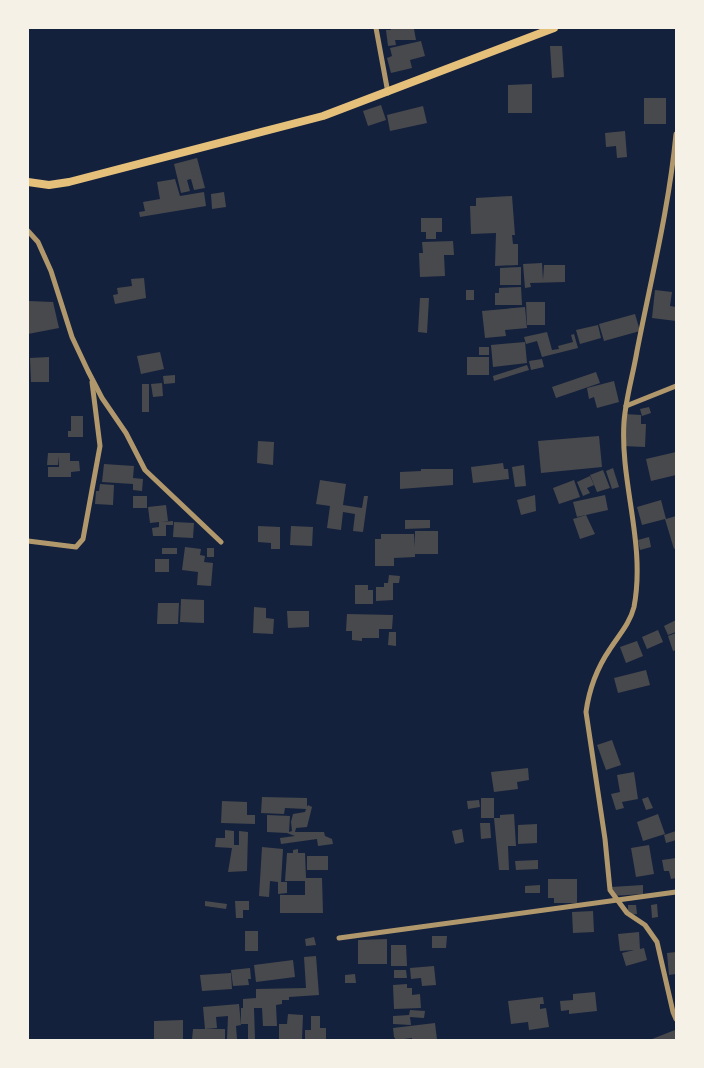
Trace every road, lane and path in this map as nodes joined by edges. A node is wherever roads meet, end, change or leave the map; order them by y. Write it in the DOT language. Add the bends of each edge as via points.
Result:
graph roads {
  1 [pos="376,28"];
  2 [pos="554,28"];
  3 [pos="388,93"];
  4 [pos="676,134"];
  5 [pos="28,182"];
  6 [pos="28,231"];
  7 [pos="92,380"];
  8 [pos="676,386"];
  9 [pos="626,406"];
  10 [pos="28,541"];
  11 [pos="221,542"];
  12 [pos="676,892"];
  13 [pos="614,899"];
  14 [pos="340,938"];
  15 [pos="676,1019"];
  1 -- 3 [label="street"];
  2 -- 3 [label="main road"];
  3 -- 5 [label="main road" via="296,124 69,182"];
  4 -- 9 [label="street" via="669,198"];
  6 -- 7 [label="street" via="38,242 51,271 72,337"];
  7 -- 10 [label="street" via="100,446 83,540 76,548"];
  7 -- 11 [label="street" via="152,480"];
  8 -- 9 [label="street"];
  9 -- 13 [label="street" via="624,451 635,523 634,609 588,694 586,712 605,839 607,880"];
  12 -- 13 [label="street"];
  13 -- 14 [label="street"];
  13 -- 15 [label="street" via="644,925 657,942"];
}
